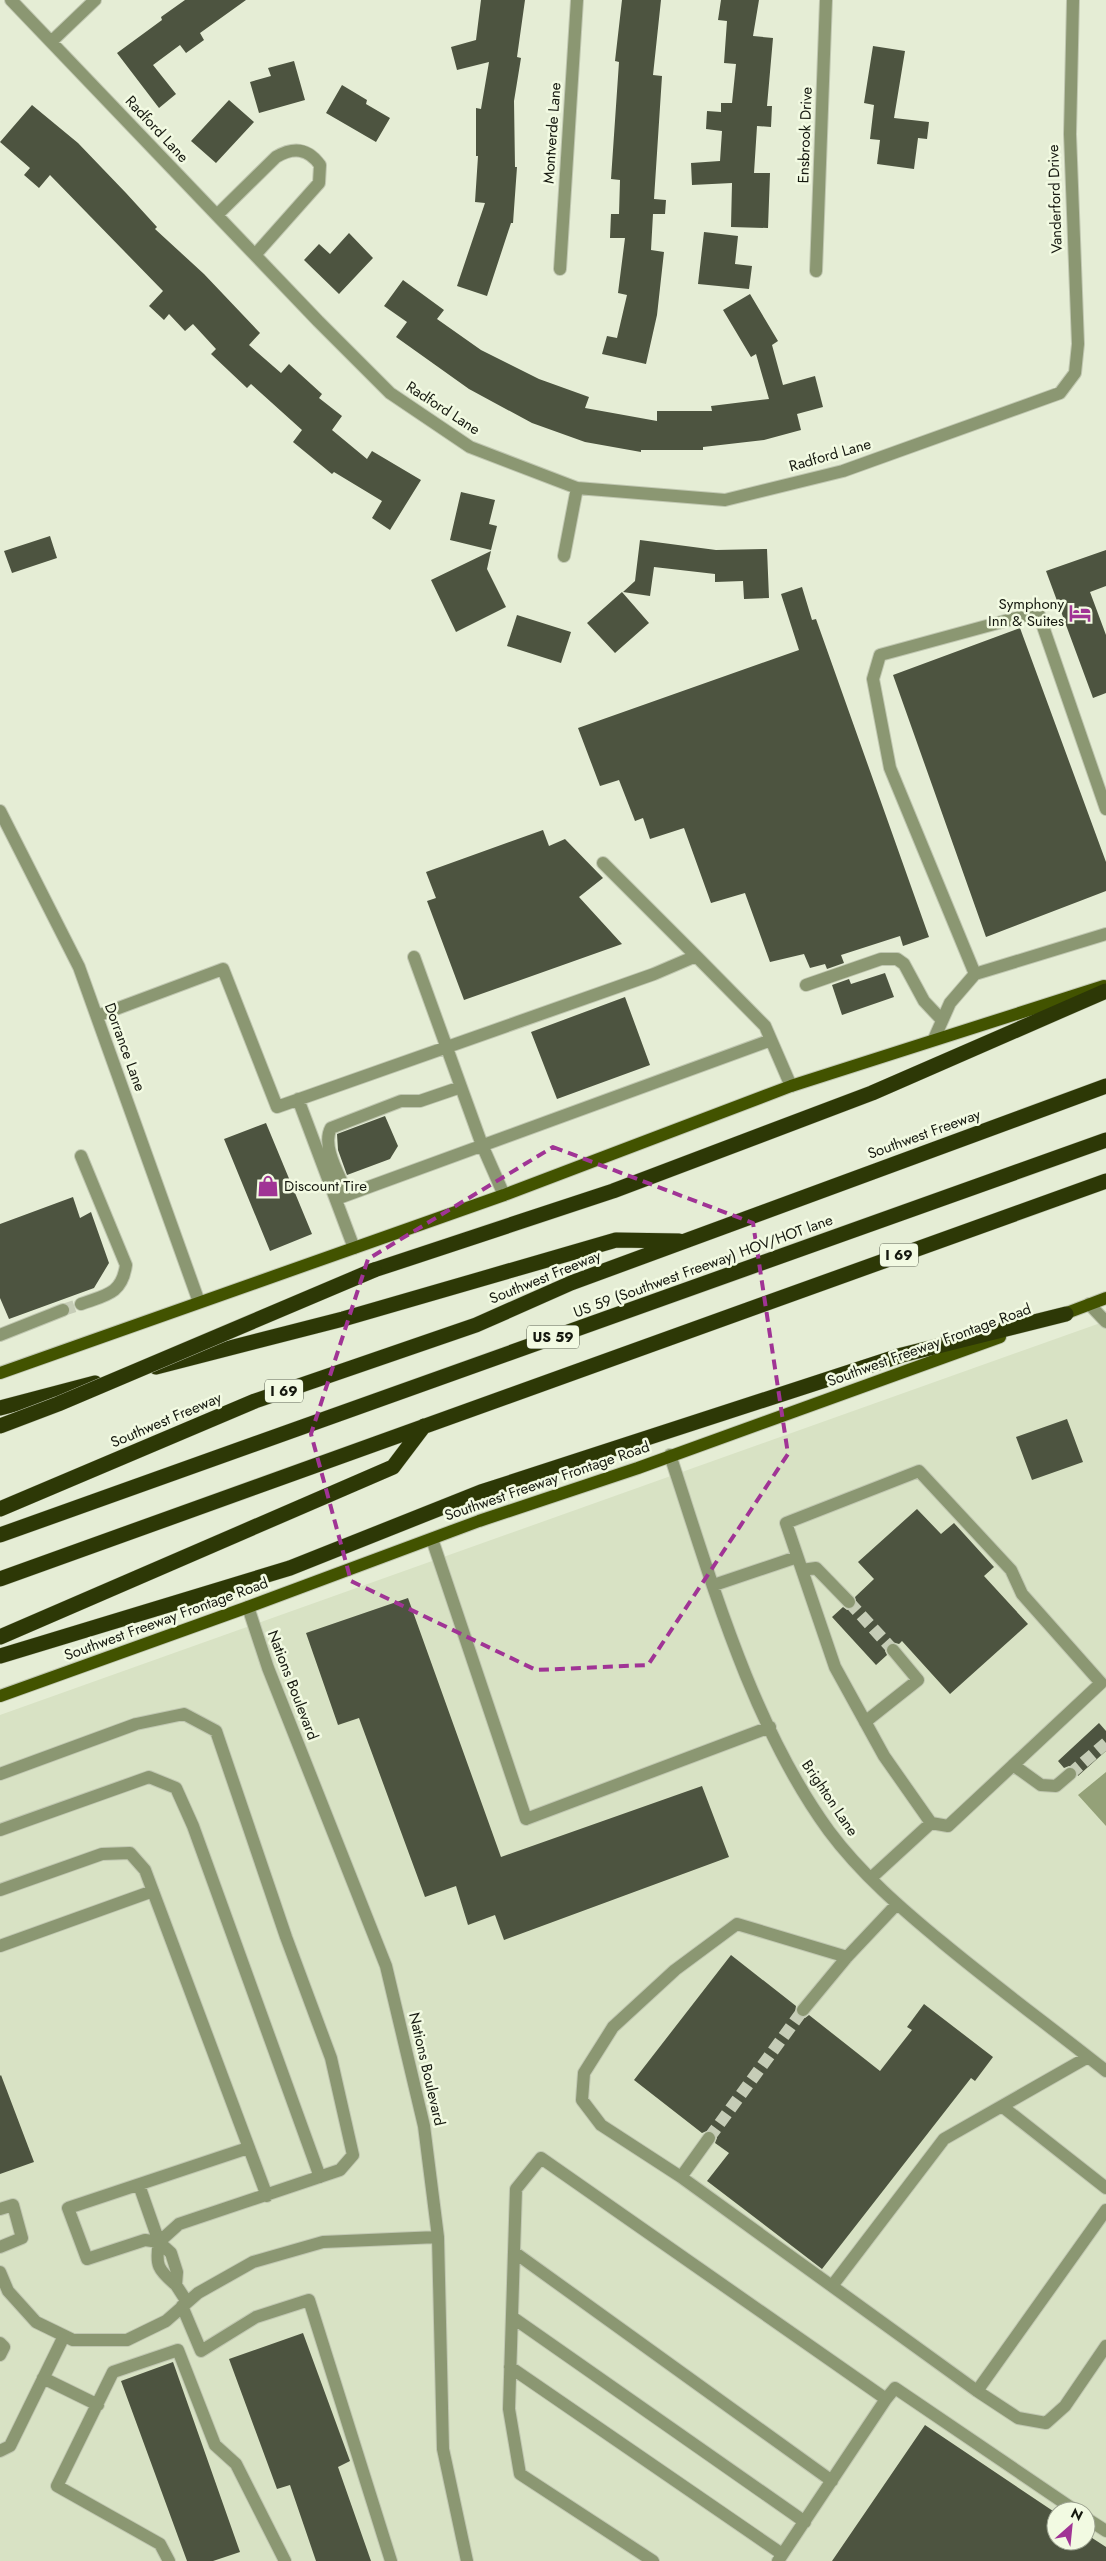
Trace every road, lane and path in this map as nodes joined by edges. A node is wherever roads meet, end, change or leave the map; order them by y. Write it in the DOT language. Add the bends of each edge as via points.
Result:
graph roads {
  1 [pos="10,0"];
  2 [pos="95,0"];
  3 [pos="577,0"];
  4 [pos="826,0"];
  5 [pos="1073,0"];
  6 [pos="52,41"];
  7 [pos="217,215"];
  8 [pos="255,255"];
  9 [pos="560,269"];
  10 [pos="816,271"];
  11 [pos="1060,393"];
  12 [pos="577,488"];
  13 [pos="564,556"];
  14 [pos="1106,809"];
  15 [pos="0,811"];
  16 [pos="603,863"];
  17 [pos="1106,934"];
  18 [pos="696,956"];
  19 [pos="414,957"];
  20 [pos="975,974"];
  21 [pos="806,985"];
  22 [pos="1106,985"];
  23 [pos="1106,992"];
  24 [pos="97,1016"];
  25 [pos="941,1019"];
  26 [pos="934,1039"];
  27 [pos="772,1040"];
  28 [pos="446,1046"];
  29 [pos="791,1086"];
  30 [pos="1106,1086"];
  31 [pos="461,1087"];
  32 [pos="298,1099"];
  33 [pos="1106,1140"];
  34 [pos="482,1144"];
  35 [pos="81,1156"];
  36 [pos="1106,1181"];
  37 [pos="504,1195"];
  38 [pos="341,1196"];
  39 [pos="690,1241"];
  40 [pos="354,1248"];
  41 [pos="1106,1298"];
  42 [pos="199,1302"];
  43 [pos="82,1304"];
  44 [pos="1089,1304"];
  45 [pos="63,1310"];
  46 [pos="1066,1314"];
  47 [pos="1106,1322"];
  48 [pos="1,1331"];
  49 [pos="0,1373"];
  50 [pos="0,1408"];
  51 [pos="0,1426"];
  52 [pos="424,1426"];
  53 [pos="670,1455"];
  54 [pos="0,1510"];
  55 [pos="0,1535"];
  56 [pos="432,1540"];
  57 [pos="797,1557"];
  58 [pos="802,1570"];
  59 [pos="0,1579"];
  60 [pos="714,1585"];
  61 [pos="849,1602"];
  62 [pos="248,1607"];
  63 [pos="0,1637"];
  64 [pos="893,1650"];
  65 [pos="0,1656"];
  66 [pos="1104,1686"];
  67 [pos="0,1696"];
  68 [pos="865,1722"];
  69 [pos="770,1727"];
  70 [pos="1013,1765"];
  71 [pos="0,1774"];
  72 [pos="1070,1774"];
  73 [pos="931,1823"];
  74 [pos="0,1830"];
  75 [pos="871,1878"];
  76 [pos="0,1890"];
  77 [pos="153,1891"];
  78 [pos="897,1904"];
  79 [pos="0,1946"];
  80 [pos="847,1957"];
  81 [pos="803,2010"];
  82 [pos="1088,2057"];
  83 [pos="1106,2071"];
  84 [pos="1002,2107"];
  85 [pos="709,2138"];
  86 [pos="248,2148"];
  87 [pos="320,2177"];
  88 [pos="681,2177"];
  89 [pos="138,2185"];
  90 [pos="1106,2188"];
  91 [pos="267,2196"];
  92 [pos="0,2209"];
  93 [pos="1106,2210"];
  94 [pos="438,2238"];
  95 [pos="159,2242"];
  96 [pos="0,2247"];
  97 [pos="514,2252"];
  98 [pos="0,2272"];
  99 [pos="832,2286"];
  100 [pos="185,2304"];
  101 [pos="512,2317"];
  102 [pos="64,2336"];
  103 [pos="0,2343"];
  104 [pos="1106,2346"];
  105 [pos="0,2355"];
  106 [pos="510,2367"];
  107 [pos="44,2378"];
  108 [pos="977,2391"];
  109 [pos="886,2399"];
  110 [pos="98,2405"];
  111 [pos="0,2451"];
  112 [pos="832,2481"];
  113 [pos="1061,2501"];
  114 [pos="805,2522"];
  115 [pos="780,2558"];
  116 [pos="170,2561"];
  117 [pos="286,2561"];
  118 [pos="391,2561"];
  119 [pos="467,2561"];
  120 [pos="654,2561"];
  1 -- 6 [label="street, Radford Lane"];
  2 -- 6 [label="street"];
  3 -- 9 [label="street, Montverde Lane"];
  4 -- 10 [label="street, Ensbrook Drive"];
  5 -- 11 [label="street, Vanderford Drive" via="1070,134 1078,344 1075,373"];
  6 -- 7 [label="street, Radford Lane"];
  7 -- 8 [label="street, Radford Lane"];
  7 -- 8 [label="street" via="287,150 301,150 314,156 320,165 318,183"];
  8 -- 12 [label="street, Radford Lane" via="390,393 470,447"];
  11 -- 12 [label="street, Radford Lane" via="843,471 725,500"];
  12 -- 13 [label="street"];
  14 -- 20 [label="street" via="1038,612 880,656 873,679 890,768"];
  15 -- 24 [label="street, Dorrance Lane" via="79,967"];
  16 -- 18 [label="street"];
  17 -- 20 [label="street"];
  18 -- 27 [label="street" via="765,1026"];
  18 -- 28 [label="street"];
  19 -- 28 [label="street"];
  20 -- 25 [label="street"];
  21 -- 25 [label="street" via="890,957 904,964 924,1001"];
  22 -- 26 [label="main road"];
  23 -- 51 [label="highway, bridge" via="872,1093 613,1191 374,1270"];
  24 -- 32 [label="street" via="223,969 277,1107"];
  24 -- 42 [label="street, Dorrance Lane"];
  25 -- 26 [label="street"];
  26 -- 29 [label="main road"];
  27 -- 29 [label="street"];
  27 -- 34 [label="street"];
  28 -- 31 [label="street"];
  28 -- 32 [label="street"];
  29 -- 37 [label="main road"];
  30 -- 39 [label="highway, Southwest Freeway / I 69"];
  31 -- 34 [label="street"];
  31 -- 38 [label="street" via="420,1100 402,1101 331,1128 327,1136 328,1145"];
  32 -- 38 [label="street"];
  33 -- 55 [label="highway, US 59 (Southwest Freeway) HOV/HOT lane / US 59"];
  34 -- 37 [label="street"];
  34 -- 38 [label="street"];
  35 -- 43 [label="street" via="126,1265 124,1278 116,1291"];
  36 -- 52 [label="highway, I 69"];
  37 -- 40 [label="main road"];
  38 -- 40 [label="street"];
  39 -- 50 [label="highway" via="616,1240 343,1319"];
  39 -- 54 [label="highway, Southwest Freeway / I 69" via="571,1283 476,1325 255,1401"];
  40 -- 42 [label="main road"];
  41 -- 44 [label="main road, Southwest Freeway Frontage Road"];
  42 -- 49 [label="main road"];
  44 -- 46 [label="main road, Southwest Freeway Frontage Road"];
  44 -- 47 [label="street"];
  45 -- 48 [label="street"];
  46 -- 53 [label="main road, Southwest Freeway Frontage Road"];
  46 -- 65 [label="highway" via="902,1355 481,1492 290,1568"];
  52 -- 59 [label="highway, I 69"];
  52 -- 63 [label="highway" via="393,1467"];
  53 -- 56 [label="main road, Southwest Freeway Frontage Road"];
  53 -- 60 [label="street, Brighton Lane"];
  56 -- 62 [label="main road, Southwest Freeway Frontage Road"];
  56 -- 69 [label="street" via="526,1818"];
  57 -- 58 [label="street"];
  57 -- 60 [label="street"];
  57 -- 66 [label="street" via="786,1523 919,1471 1011,1570 1022,1594"];
  58 -- 61 [label="street" via="816,1568"];
  58 -- 68 [label="street" via="835,1667"];
  60 -- 69 [label="street, Brighton Lane" via="747,1677"];
  62 -- 67 [label="main road, Southwest Freeway Frontage Road"];
  62 -- 94 [label="street, Nations Boulevard" via="268,1668 386,1966 424,2126"];
  64 -- 68 [label="street" via="918,1680"];
  66 -- 70 [label="street"];
  68 -- 73 [label="street" via="884,1756"];
  69 -- 75 [label="street, Brighton Lane" via="794,1778 830,1832"];
  70 -- 72 [label="street" via="1041,1785 1056,1786"];
  70 -- 73 [label="street" via="948,1826"];
  71 -- 87 [label="street" via="136,1724 184,1714 216,1731 331,2058 353,2155 340,2170"];
  73 -- 75 [label="street"];
  74 -- 87 [label="street" via="149,1777 176,1788 193,1826"];
  75 -- 78 [label="street, Brighton Lane"];
  76 -- 77 [label="street" via="102,1854 130,1853 145,1870"];
  77 -- 79 [label="street"];
  77 -- 86 [label="street"];
  78 -- 80 [label="street"];
  78 -- 82 [label="street, Brighton Lane" via="984,1977"];
  80 -- 81 [label="street"];
  80 -- 88 [label="street" via="736,1924 675,1970 613,2027 584,2073 582,2100 601,2125"];
  82 -- 83 [label="street, Brighton Lane"];
  82 -- 84 [label="street"];
  84 -- 90 [label="street"];
  84 -- 99 [label="street" via="944,2139"];
  85 -- 88 [label="street"];
  86 -- 89 [label="street"];
  86 -- 91 [label="street"];
  87 -- 91 [label="street"];
  88 -- 99 [label="street"];
  89 -- 95 [label="street"];
  89 -- 95 [label="street" via="68,2208 87,2259 145,2240"];
  91 -- 95 [label="street" via="179,2224"];
  92 -- 96 [label="street" via="13,2205 22,2238"];
  93 -- 108 [label="street"];
  94 -- 100 [label="street" via="322,2242 253,2262 198,2293"];
  94 -- 119 [label="street, Nations Boulevard" via="443,2449"];
  95 -- 100 [label="street" via="171,2254 176,2285"];
  97 -- 101 [label="street"];
  97 -- 109 [label="street" via="516,2189 540,2158"];
  97 -- 112 [label="street"];
  98 -- 102 [label="street" via="8,2291 36,2322"];
  99 -- 108 [label="street"];
  100 -- 102 [label="street" via="166,2321 127,2340 74,2340"];
  100 -- 118 [label="street" via="201,2351 256,2317 309,2300"];
  101 -- 106 [label="street"];
  101 -- 114 [label="street"];
  102 -- 107 [label="street"];
  103 -- 105 [label="street" via="4,2347"];
  104 -- 108 [label="street" via="1064,2406 1046,2423 1018,2418"];
  106 -- 115 [label="street"];
  106 -- 120 [label="street" via="509,2409 520,2474"];
  107 -- 110 [label="street"];
  107 -- 111 [label="street" via="10,2446"];
  109 -- 112 [label="street"];
  109 -- 113 [label="street" via="894,2388"];
  110 -- 116 [label="street" via="57,2486 160,2544"];
  110 -- 117 [label="street" via="113,2372 178,2350 215,2445 236,2464"];
  112 -- 114 [label="street"];
  114 -- 115 [label="street"];
}
